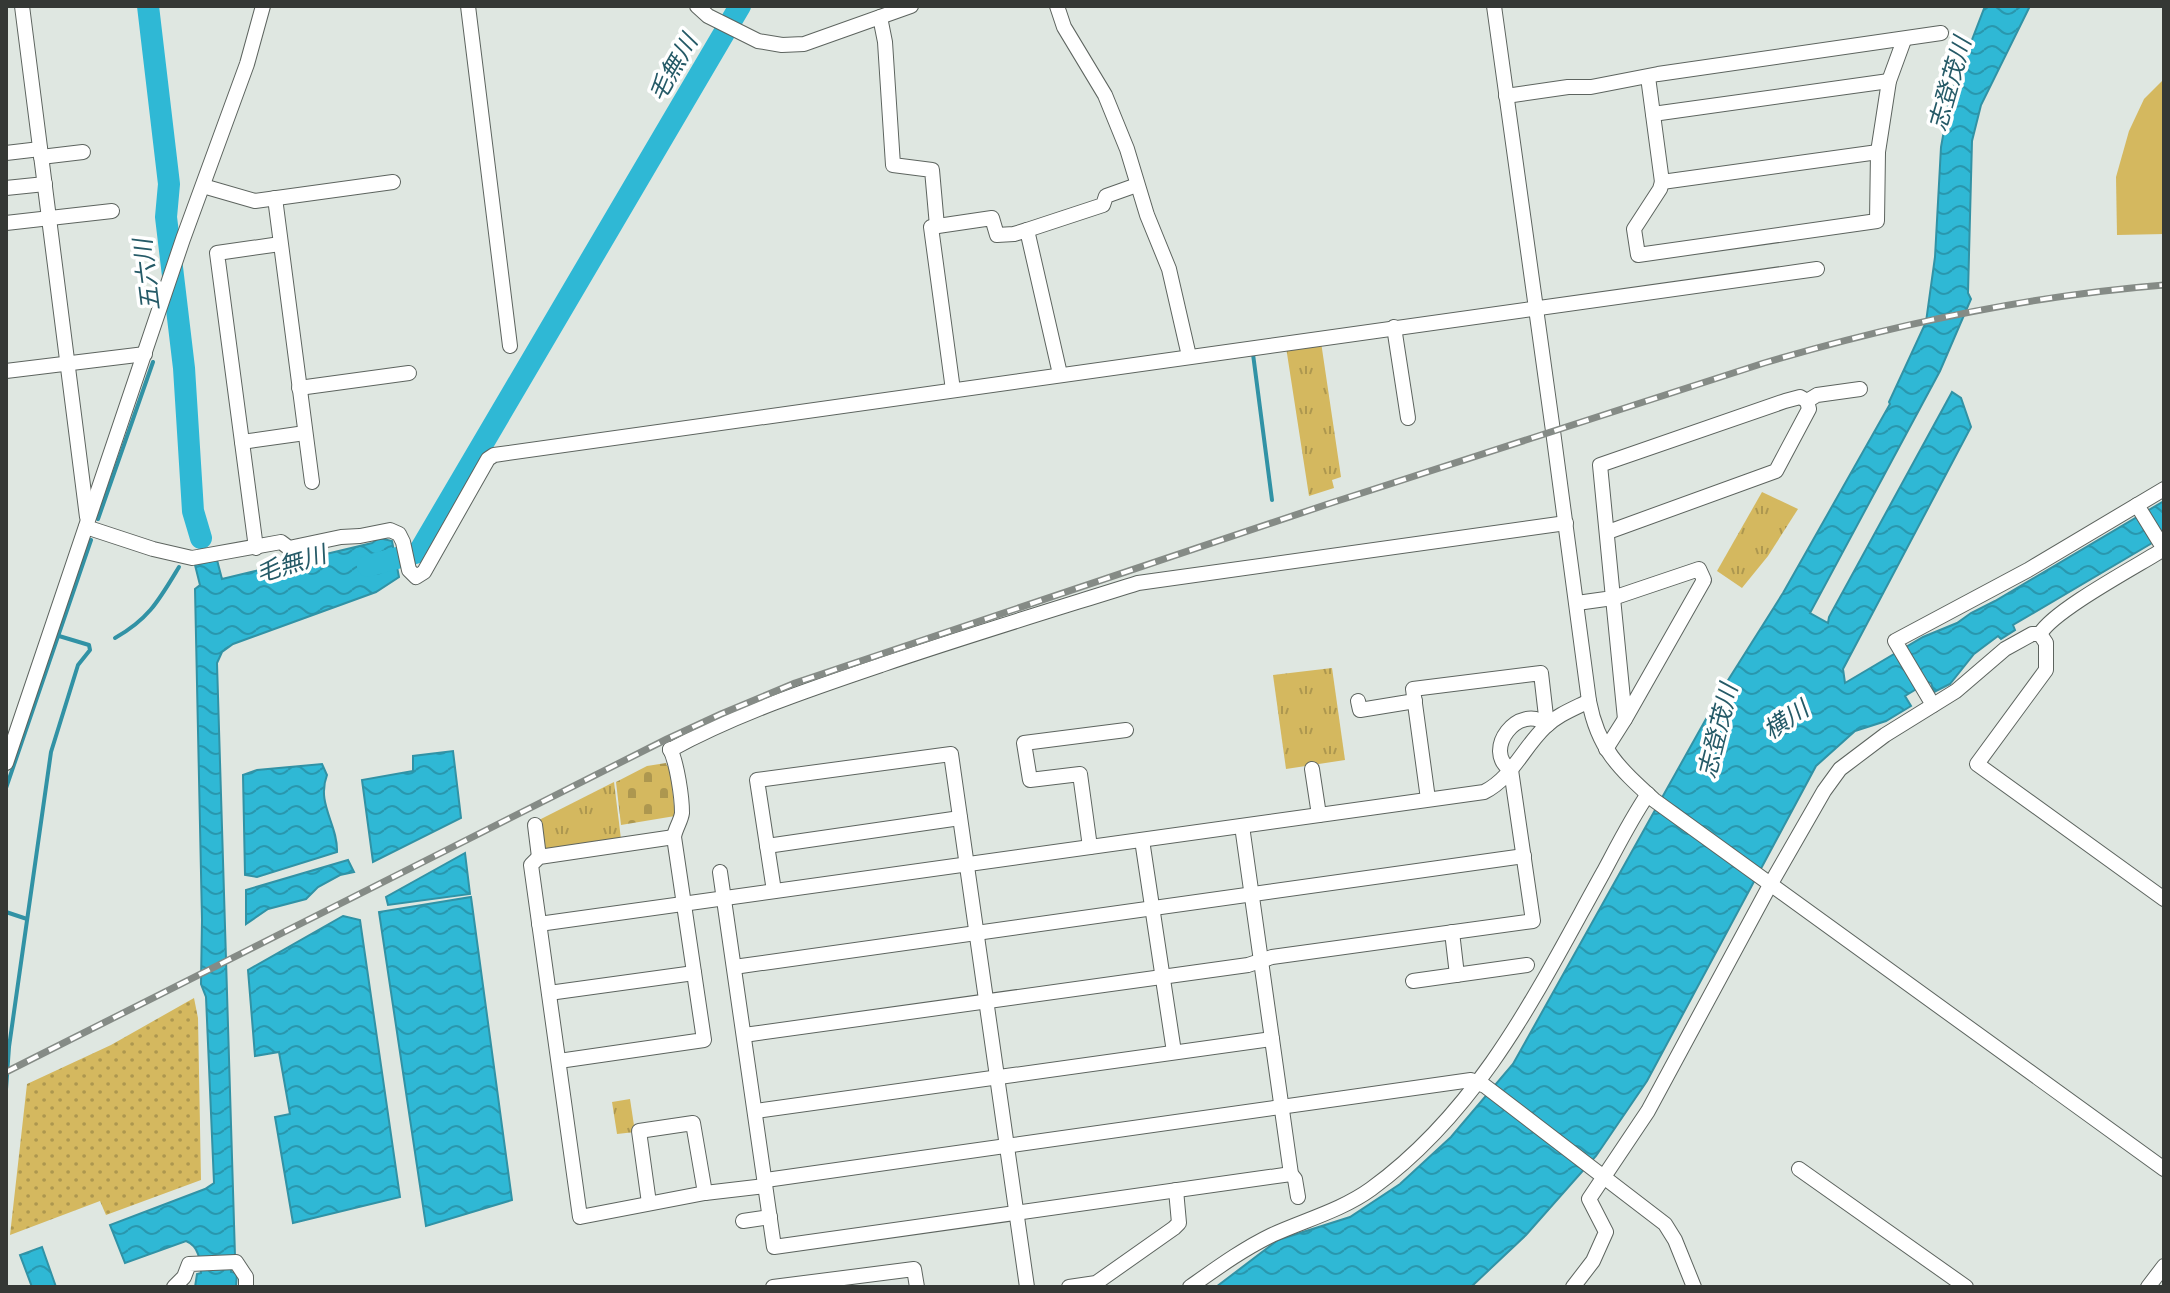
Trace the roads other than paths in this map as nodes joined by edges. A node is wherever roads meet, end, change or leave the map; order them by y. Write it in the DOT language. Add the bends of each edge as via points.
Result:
graph roads {
  1 [pos="22,6"];
  2 [pos="263,6"];
  3 [pos="468,6"];
  4 [pos="911,6"];
  5 [pos="1057,6"];
  6 [pos="1494,6"];
  7 [pos="702,11"];
  8 [pos="880,17"];
  9 [pos="1941,33"];
  10 [pos="1904,40"];
  11 [pos="1648,77"];
  12 [pos="1889,81"];
  13 [pos="1506,96"];
  14 [pos="1653,114"];
  15 [pos="83,152"];
  16 [pos="1878,152"];
  17 [pos="6,153"];
  18 [pos="40,153"];
  19 [pos="393,182"];
  20 [pos="1662,182"];
  21 [pos="45,184"];
  22 [pos="1137,185"];
  23 [pos="203,186"];
  24 [pos="6,188"];
  25 [pos="275,198"];
  26 [pos="112,211"];
  27 [pos="49,218"];
  28 [pos="6,223"];
  29 [pos="937,226"];
  30 [pos="1027,230"];
  31 [pos="280,244"];
  32 [pos="1817,269"];
  33 [pos="1536,308"];
  34 [pos="1394,327"];
  35 [pos="510,346"];
  36 [pos="145,354"];
  37 [pos="1189,356"];
  38 [pos="68,363"];
  39 [pos="6,371"];
  40 [pos="409,373"];
  41 [pos="1060,374"];
  42 [pos="299,388"];
  43 [pos="1860,389"];
  44 [pos="953,390"];
  45 [pos="1807,401"];
  46 [pos="1408,418"];
  47 [pos="305,433"];
  48 [pos="242,442"];
  49 [pos="312,482"];
  50 [pos="2164,489"];
  51 [pos="2137,505"];
  52 [pos="1566,523"];
  53 [pos="87,524"];
  54 [pos="1608,532"];
  55 [pos="256,548"];
  56 [pos="2164,549"];
  57 [pos="1613,598"];
  58 [pos="1577,603"];
  59 [pos="2040,634"];
  60 [pos="1415,701"];
  61 [pos="1589,701"];
  62 [pos="1933,705"];
  63 [pos="1367,711"];
  64 [pos="1625,719"];
  65 [pos="1547,725"];
  66 [pos="1126,730"];
  67 [pos="1606,749"];
  68 [pos="6,763"];
  69 [pos="1312,769"];
  70 [pos="1511,770"];
  71 [pos="1651,797"];
  72 [pos="1428,799"];
  73 [pos="1319,815"];
  74 [pos="960,818"];
  75 [pos="535,825"];
  76 [pos="1242,826"];
  77 [pos="674,837"];
  78 [pos="1142,840"];
  79 [pos="767,846"];
  80 [pos="1090,847"];
  81 [pos="1524,856"];
  82 [pos="539,857"];
  83 [pos="967,864"];
  84 [pos="720,872"];
  85 [pos="1769,884"];
  86 [pos="774,891"];
  87 [pos="1252,894"];
  88 [pos="724,898"];
  89 [pos="2164,899"];
  90 [pos="684,904"];
  91 [pos="1153,908"];
  92 [pos="539,924"];
  93 [pos="1452,932"];
  94 [pos="977,933"];
  95 [pos="1261,961"];
  96 [pos="1527,965"];
  97 [pos="734,967"];
  98 [pos="694,973"];
  99 [pos="1457,975"];
  100 [pos="1163,977"];
  101 [pos="1413,981"];
  102 [pos="549,993"];
  103 [pos="986,1001"];
  104 [pos="744,1035"];
  105 [pos="1272,1039"];
  106 [pos="1174,1052"];
  107 [pos="559,1061"];
  108 [pos="997,1077"];
  109 [pos="1482,1084"];
  110 [pos="1282,1107"];
  111 [pos="756,1111"];
  112 [pos="1007,1146"];
  113 [pos="1799,1169"];
  114 [pos="2164,1169"];
  115 [pos="1291,1174"];
  116 [pos="1604,1177"];
  117 [pos="765,1183"];
  118 [pos="1176,1190"];
  119 [pos="705,1193"];
  120 [pos="1298,1197"];
  121 [pos="649,1203"];
  122 [pos="1016,1213"];
  123 [pos="770,1217"];
  124 [pos="743,1221"];
  125 [pos="2164,1266"];
  126 [pos="174,1287"];
  127 [pos="246,1287"];
  128 [pos="773,1287"];
  129 [pos="917,1287"];
  130 [pos="1027,1287"];
  131 [pos="1069,1287"];
  132 [pos="1190,1287"];
  133 [pos="1573,1287"];
  134 [pos="1694,1287"];
  135 [pos="1966,1287"];
  136 [pos="2148,1287"];
  1 -- 18 [label="street"];
  2 -- 23 [label="street"];
  3 -- 35 [label="street"];
  4 -- 8 [label="street"];
  5 -- 22 [label="street" via="1105,95"];
  6 -- 13 [label="street"];
  7 -- 8 [label="street" via="758,41 782,45 804,44"];
  8 -- 29 [label="street" via="893,165 932,170"];
  9 -- 10 [label="street"];
  10 -- 11 [label="street"];
  10 -- 12 [label="street"];
  11 -- 13 [label="street"];
  11 -- 14 [label="street"];
  12 -- 14 [label="street"];
  12 -- 16 [label="street"];
  13 -- 33 [label="street"];
  14 -- 20 [label="street"];
  15 -- 18 [label="street"];
  16 -- 20 [label="street"];
  16 -- 20 [label="street" via="1877,221 1638,255 1634,229"];
  17 -- 18 [label="street"];
  18 -- 21 [label="street"];
  19 -- 25 [label="street"];
  21 -- 24 [label="street"];
  21 -- 27 [label="street"];
  22 -- 30 [label="street" via="1106,196 1103,205"];
  22 -- 37 [label="street" via="1169,269"];
  23 -- 25 [label="street" via="255,201"];
  23 -- 36 [label="street"];
  25 -- 31 [label="street"];
  26 -- 27 [label="street"];
  27 -- 28 [label="street"];
  27 -- 38 [label="street"];
  29 -- 30 [label="street" via="992,218 997,235"];
  29 -- 44 [label="street" via="931,227"];
  30 -- 41 [label="street"];
  31 -- 42 [label="street"];
  31 -- 48 [label="street" via="217,253"];
  32 -- 33 [label="street"];
  33 -- 34 [label="street"];
  33 -- 52 [label="street"];
  34 -- 37 [label="street"];
  34 -- 46 [label="street"];
  36 -- 38 [label="street"];
  36 -- 53 [label="street"];
  37 -- 41 [label="street"];
  38 -- 39 [label="street"];
  38 -- 53 [label="street"];
  40 -- 42 [label="street"];
  41 -- 44 [label="street"];
  42 -- 47 [label="street"];
  43 -- 45 [label="street"];
  44 -- 55 [label="street" via="494,455 424,572 416,577 399,534 390,530 289,548 281,542"];
  45 -- 54 [label="street" via="1809,409 1776,471"];
  45 -- 54 [label="street" via="1785,401 1600,465"];
  47 -- 48 [label="street"];
  47 -- 49 [label="street"];
  48 -- 55 [label="street"];
  50 -- 51 [label="street"];
  51 -- 56 [label="street"];
  51 -- 62 [label="street" via="1895,641"];
  52 -- 58 [label="street"];
  52 -- 77 [label="street" via="1138,583 828,683 670,749 682,816"];
  53 -- 55 [label="street" via="192,558"];
  53 -- 68 [label="street"];
  54 -- 57 [label="street"];
  56 -- 59 [label="street" via="2045,625"];
  57 -- 58 [label="street"];
  57 -- 64 [label="street"];
  57 -- 64 [label="street" via="1699,569 1704,580"];
  58 -- 61 [label="street"];
  59 -- 62 [label="street" via="2005,649"];
  59 -- 89 [label="street" via="2046,643 2046,670 1977,764"];
  60 -- 63 [label="street"];
  60 -- 65 [label="street" via="1413,689 1541,673"];
  60 -- 72 [label="street"];
  61 -- 65 [label="street"];
  61 -- 67 [label="street"];
  62 -- 85 [label="street" via="1840,769"];
  64 -- 67 [label="street"];
  65 -- 70 [label="street"];
  65 -- 70 [label="street" via="1533,717 1508,731 1499,750"];
  66 -- 80 [label="street" via="1024,743 1030,780 1080,774"];
  67 -- 71 [label="street"];
  69 -- 73 [label="street"];
  70 -- 72 [label="street" via="1484,792"];
  70 -- 81 [label="street"];
  71 -- 85 [label="street"];
  71 -- 109 [label="street"];
  72 -- 73 [label="street"];
  73 -- 76 [label="street"];
  74 -- 79 [label="street"];
  74 -- 79 [label="street" via="951,754 757,780"];
  74 -- 83 [label="street"];
  75 -- 82 [label="street"];
  76 -- 78 [label="street"];
  76 -- 87 [label="street"];
  77 -- 82 [label="street"];
  77 -- 90 [label="street"];
  78 -- 80 [label="street"];
  78 -- 91 [label="street"];
  79 -- 86 [label="street"];
  80 -- 83 [label="street"];
  81 -- 87 [label="street"];
  81 -- 93 [label="street" via="1533,921"];
  82 -- 92 [label="street" via="531,865"];
  83 -- 86 [label="street"];
  83 -- 94 [label="street"];
  84 -- 88 [label="street"];
  85 -- 114 [label="street"];
  85 -- 116 [label="street" via="1648,1111"];
  86 -- 88 [label="street"];
  87 -- 91 [label="street"];
  87 -- 95 [label="street"];
  88 -- 90 [label="street"];
  88 -- 97 [label="street"];
  90 -- 92 [label="street"];
  90 -- 98 [label="street"];
  91 -- 94 [label="street"];
  91 -- 100 [label="street"];
  92 -- 102 [label="street"];
  93 -- 95 [label="street"];
  93 -- 99 [label="street"];
  94 -- 97 [label="street"];
  94 -- 103 [label="street"];
  95 -- 100 [label="street"];
  95 -- 105 [label="street"];
  96 -- 99 [label="street"];
  97 -- 104 [label="street"];
  98 -- 102 [label="street"];
  98 -- 107 [label="street" via="704,1040"];
  99 -- 101 [label="street"];
  100 -- 103 [label="street"];
  100 -- 106 [label="street"];
  102 -- 107 [label="street"];
  103 -- 104 [label="street"];
  103 -- 108 [label="street"];
  104 -- 111 [label="street"];
  105 -- 106 [label="street"];
  105 -- 110 [label="street"];
  106 -- 108 [label="street"];
  107 -- 121 [label="street" via="580,1217"];
  108 -- 111 [label="street"];
  108 -- 112 [label="street"];
  109 -- 110 [label="street" via="1471,1080"];
  109 -- 116 [label="street"];
  109 -- 132 [label="street" via="1370,1190 1247,1249"];
  110 -- 112 [label="street"];
  110 -- 115 [label="street"];
  111 -- 117 [label="street"];
  112 -- 117 [label="street"];
  112 -- 122 [label="street"];
  113 -- 135 [label="street"];
  115 -- 118 [label="street"];
  115 -- 120 [label="street"];
  116 -- 133 [label="street" via="1589,1199 1606,1232"];
  116 -- 134 [label="street" via="1665,1224"];
  117 -- 119 [label="street"];
  117 -- 123 [label="street"];
  118 -- 122 [label="street"];
  118 -- 131 [label="street" via="1179,1223 1174,1228 1096,1283"];
  119 -- 121 [label="street"];
  119 -- 121 [label="street" via="693,1123 639,1131"];
  122 -- 123 [label="street" via="774,1247"];
  122 -- 130 [label="street"];
  123 -- 124 [label="street"];
  125 -- 136 [label="street"];
  126 -- 127 [label="street" via="189,1264 236,1262"];
  128 -- 129 [label="street" via="914,1269"];
}
